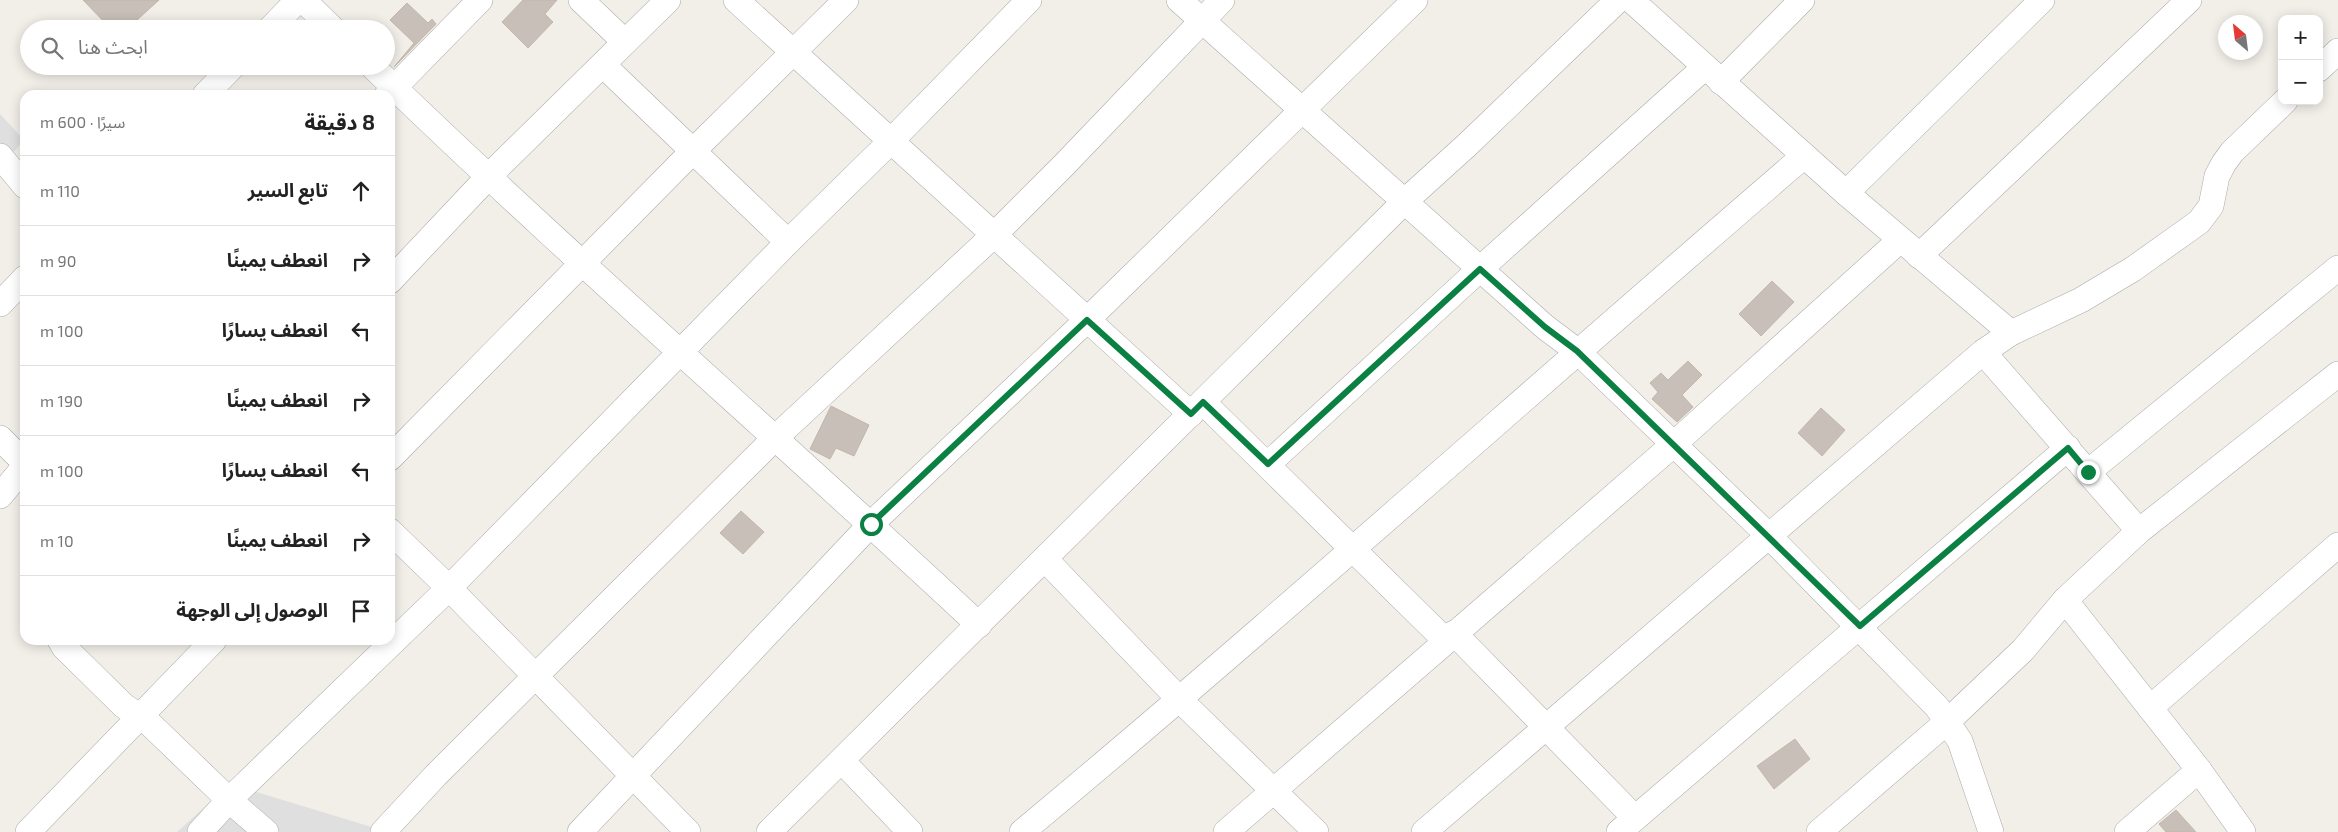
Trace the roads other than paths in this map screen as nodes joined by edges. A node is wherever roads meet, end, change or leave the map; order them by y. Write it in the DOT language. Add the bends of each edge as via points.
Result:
graph roads {
  1 [pos="298,0"];
  2 [pos="303,0"];
  3 [pos="480,0"];
  4 [pos="581,0"];
  5 [pos="668,0"];
  6 [pos="736,0"];
  7 [pos="846,0"];
  8 [pos="1029,0"];
  9 [pos="1179,0"];
  10 [pos="1222,0"];
  11 [pos="1415,0"];
  12 [pos="1618,0"];
  13 [pos="1631,0"];
  14 [pos="1802,0"];
  15 [pos="2042,0"];
  16 [pos="2189,0"];
  17 [pos="279,20"];
  18 [pos="324,20"];
  19 [pos="1203,21"];
  20 [pos="625,42"];
  21 [pos="2338,51"];
  22 [pos="793,52"];
  23 [pos="603,65"];
  24 [pos="2323,65"];
  25 [pos="224,75"];
  26 [pos="378,75"];
  27 [pos="1713,75"];
  28 [pos="210,90"];
  29 [pos="389,90"];
  30 [pos="391,90"];
  31 [pos="395,95"];
  32 [pos="2281,105"];
  33 [pos="1302,111"];
  34 [pos="890,142"];
  35 [pos="693,151"];
  36 [pos="0,156"];
  37 [pos="1804,156"];
  38 [pos="489,176"];
  39 [pos="20,180"];
  40 [pos="1846,193"];
  41 [pos="1404,202"];
  42 [pos="994,235"];
  43 [pos="788,242"];
  44 [pos="1910,248"];
  45 [pos="581,264"];
  46 [pos="2338,268"];
  47 [pos="1480,269"];
  48 [pos="395,276"];
  49 [pos="20,283"];
  50 [pos="0,304"];
  51 [pos="1087,320"];
  52 [pos="2011,333"];
  53 [pos="1577,351"];
  54 [pos="680,352"];
  55 [pos="1983,352"];
  56 [pos="2338,374"];
  57 [pos="1197,408"];
  58 [pos="0,438"];
  59 [pos="774,439"];
  60 [pos="1674,444"];
  61 [pos="2068,448"];
  62 [pos="395,453"];
  63 [pos="20,459"];
  64 [pos="1268,464"];
  65 [pos="20,470"];
  66 [pos="2088,472"];
  67 [pos="0,496"];
  68 [pos="871,524"];
  69 [pos="2139,530"];
  70 [pos="1768,535"];
  71 [pos="395,537"];
  72 [pos="2338,545"];
  73 [pos="1354,549"];
  74 [pos="1044,559"];
  75 [pos="449,588"];
  76 [pos="2065,600"];
  77 [pos="979,624"];
  78 [pos="1860,626"];
  79 [pos="1450,637"];
  80 [pos="395,640"];
  81 [pos="63,645"];
  82 [pos="209,645"];
  83 [pos="390,645"];
  84 [pos="535,678"];
  85 [pos="1180,700"];
  86 [pos="2150,708"];
  87 [pos="140,716"];
  88 [pos="1948,721"];
  89 [pos="1546,726"];
  90 [pos="842,761"];
  91 [pos="2199,770"];
  92 [pos="634,776"];
  93 [pos="1274,791"];
  94 [pos="229,800"];
  95 [pos="1627,825"];
  96 [pos="28,832"];
  97 [pos="200,832"];
  98 [pos="266,832"];
  99 [pos="383,832"];
  100 [pos="580,832"];
  101 [pos="688,832"];
  102 [pos="769,832"];
  103 [pos="910,832"];
  104 [pos="1022,832"];
  105 [pos="1226,832"];
  106 [pos="1316,832"];
  107 [pos="1424,832"];
  108 [pos="1819,832"];
  109 [pos="1991,832"];
  110 [pos="2127,832"];
  111 [pos="2243,832"];
  1 -- 17 [label="street"];
  2 -- 18 [label="street"];
  3 -- 30 [label="street"];
  4 -- 20 [label="street"];
  5 -- 20 [label="street"];
  6 -- 22 [label="street"];
  7 -- 22 [label="street"];
  8 -- 34 [label="street"];
  9 -- 19 [label="street"];
  10 -- 19 [label="street"];
  11 -- 33 [label="street"];
  12 -- 41 [label="street"];
  13 -- 27 [label="street"];
  14 -- 27 [label="street"];
  15 -- 40 [label="street"];
  16 -- 44 [label="street"];
  19 -- 33 [label="street"];
  19 -- 42 [label="street"];
  20 -- 23 [label="street"];
  21 -- 24 [label="street"];
  22 -- 34 [label="street"];
  22 -- 35 [label="street"];
  23 -- 35 [label="street"];
  23 -- 38 [label="street"];
  25 -- 28 [label="street"];
  26 -- 29 [label="street"];
  27 -- 37 [label="street"];
  27 -- 47 [label="street"];
  31 -- 38 [label="street"];
  32 -- 52 [label="street" via="2224,163 2217,176 2210,206 2199,222 2133,269 2080,300"];
  33 -- 41 [label="street"];
  33 -- 51 [label="street"];
  34 -- 42 [label="street"];
  34 -- 43 [label="street"];
  35 -- 43 [label="street"];
  35 -- 45 [label="street"];
  36 -- 39 [label="street"];
  37 -- 40 [label="street"];
  37 -- 53 [label="street"];
  38 -- 45 [label="street"];
  38 -- 48 [label="street"];
  40 -- 44 [label="street"];
  41 -- 47 [label="street"];
  41 -- 57 [label="street"];
  42 -- 51 [label="street"];
  42 -- 59 [label="street"];
  43 -- 54 [label="street"];
  44 -- 52 [label="street"];
  44 -- 60 [label="street"];
  45 -- 54 [label="street"];
  45 -- 62 [label="street"];
  46 -- 66 [label="street"];
  47 -- 53 [label="street"];
  47 -- 64 [label="street"];
  49 -- 50 [label="street"];
  51 -- 57 [label="street"];
  51 -- 68 [label="street"];
  52 -- 55 [label="street"];
  53 -- 60 [label="street"];
  53 -- 73 [label="street"];
  54 -- 59 [label="street"];
  54 -- 75 [label="street"];
  55 -- 61 [label="street"];
  55 -- 70 [label="street"];
  56 -- 69 [label="street"];
  57 -- 64 [label="street"];
  57 -- 74 [label="street"];
  58 -- 63 [label="street"];
  59 -- 68 [label="street"];
  59 -- 84 [label="street"];
  60 -- 70 [label="street"];
  60 -- 79 [label="street"];
  61 -- 66 [label="street"];
  61 -- 78 [label="street"];
  64 -- 73 [label="street"];
  65 -- 67 [label="street"];
  66 -- 69 [label="street"];
  68 -- 77 [label="street"];
  68 -- 92 [label="street"];
  69 -- 76 [label="street"];
  70 -- 78 [label="street"];
  70 -- 89 [label="street"];
  71 -- 75 [label="street"];
  72 -- 86 [label="street"];
  73 -- 79 [label="street"];
  73 -- 85 [label="street"];
  74 -- 77 [label="street"];
  74 -- 85 [label="street"];
  75 -- 80 [label="street"];
  75 -- 84 [label="street"];
  76 -- 86 [label="street"];
  76 -- 88 [label="street" via="2024,650"];
  77 -- 90 [label="street"];
  78 -- 88 [label="street"];
  78 -- 95 [label="street"];
  79 -- 89 [label="street"];
  79 -- 93 [label="street"];
  81 -- 87 [label="street" via="124,706"];
  82 -- 87 [label="street"];
  83 -- 94 [label="street"];
  84 -- 92 [label="street"];
  84 -- 99 [label="street"];
  85 -- 93 [label="street"];
  85 -- 104 [label="street"];
  86 -- 91 [label="street"];
  87 -- 94 [label="street"];
  87 -- 96 [label="street"];
  88 -- 108 [label="street"];
  88 -- 109 [label="street" via="1960,741"];
  89 -- 95 [label="street"];
  89 -- 107 [label="street"];
  90 -- 102 [label="street"];
  90 -- 103 [label="street"];
  91 -- 110 [label="street"];
  91 -- 111 [label="street"];
  92 -- 100 [label="street"];
  92 -- 101 [label="street"];
  93 -- 105 [label="street"];
  93 -- 106 [label="street"];
  94 -- 97 [label="street"];
  94 -- 98 [label="street"];
}
